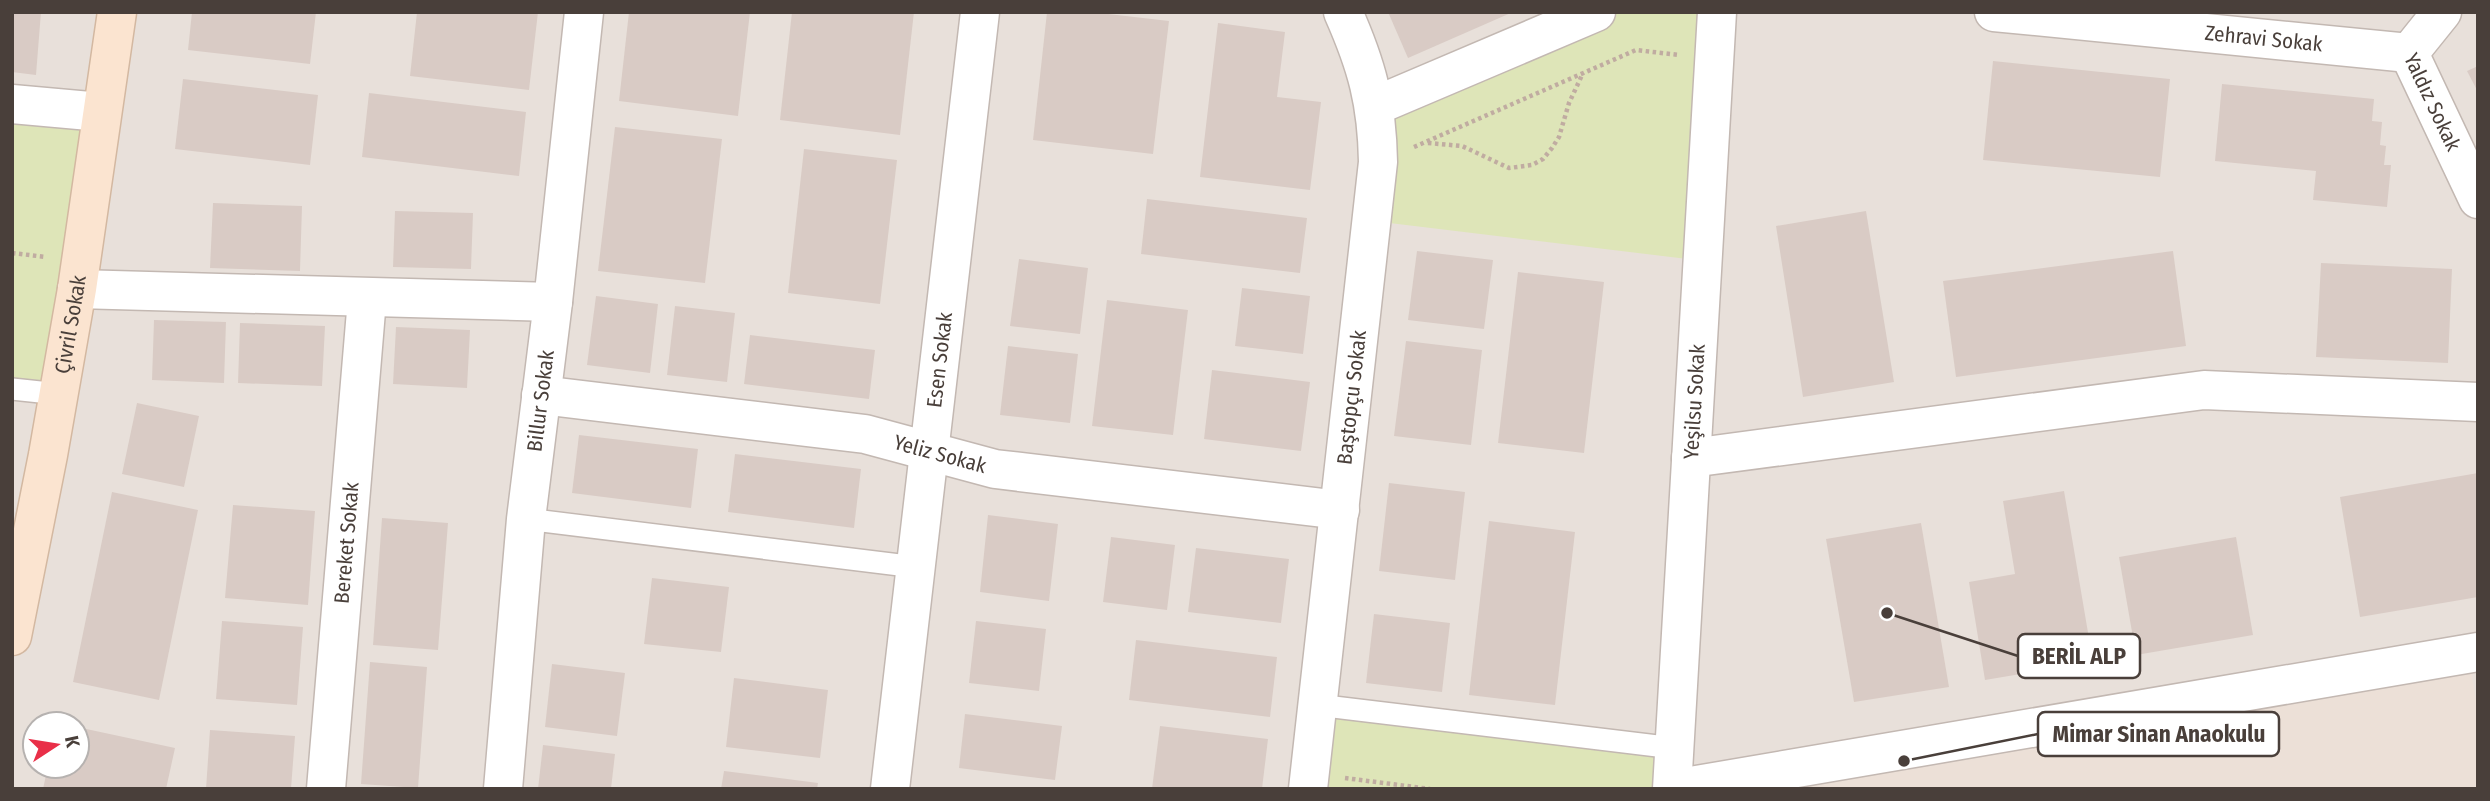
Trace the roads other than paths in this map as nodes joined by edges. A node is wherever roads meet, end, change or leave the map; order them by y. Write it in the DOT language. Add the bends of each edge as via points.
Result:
graph roads {
  1 [pos="117,12"];
  2 [pos="584,12"];
  3 [pos="981,12"];
  4 [pos="1343,12"];
  5 [pos="1596,12"];
  6 [pos="1717,12"];
  7 [pos="1994,12"];
  8 [pos="2442,12"];
  9 [pos="2409,53"];
  10 [pos="12,104"];
  11 [pos="1375,106"];
  12 [pos="102,112"];
  13 [pos="2478,199"];
  14 [pos="77,289"];
  15 [pos="368,299"];
  16 [pos="553,302"];
  17 [pos="12,390"];
  18 [pos="59,394"];
  19 [pos="541,395"];
  20 [pos="2478,402"];
  21 [pos="929,452"];
  22 [pos="1691,458"];
  23 [pos="1340,510"];
  24 [pos="526,520"];
  25 [pos="916,567"];
  26 [pos="12,636"];
  27 [pos="2478,652"];
  28 [pos="1317,705"];
  29 [pos="1674,748"];
  30 [pos="1309,781"];
  31 [pos="326,789"];
  32 [pos="503,789"];
  33 [pos="890,789"];
  34 [pos="1672,789"];
  1 -- 12 [label="street, Çivril Sokak"];
  2 -- 16 [label="street, Billur Sokak"];
  3 -- 21 [label="street, Esen Sokak"];
  4 -- 11 [label="street, Baştopçu Sokak" via="1360,50"];
  5 -- 11 [label="street"];
  6 -- 22 [label="street, Yeşilsu Sokak"];
  7 -- 9 [label="street, Zehravi Sokak"];
  8 -- 9 [label="street, Yaldız Sokak"];
  9 -- 13 [label="street, Yaldız Sokak"];
  10 -- 12 [label="street"];
  11 -- 23 [label="street, Baştopçu Sokak" via="1378,162"];
  12 -- 14 [label="street, Çivril Sokak"];
  14 -- 15 [label="street"];
  14 -- 18 [label="street, Çivril Sokak"];
  15 -- 16 [label="street"];
  15 -- 31 [label="street, Bereket Sokak"];
  16 -- 19 [label="street, Billur Sokak"];
  17 -- 18 [label="lane"];
  18 -- 26 [label="street, Çivril Sokak"];
  19 -- 21 [label="street, Yeliz Sokak" via="865,434"];
  19 -- 24 [label="street, Billur Sokak"];
  20 -- 22 [label="street" via="2204,390"];
  21 -- 23 [label="street, Yeliz Sokak" via="995,469"];
  21 -- 25 [label="street, Esen Sokak"];
  22 -- 29 [label="street, Yeşilsu Sokak"];
  23 -- 28 [label="street, Baştopçu Sokak"];
  24 -- 25 [label="lane"];
  24 -- 32 [label="street, Billur Sokak"];
  25 -- 33 [label="street, Esen Sokak"];
  27 -- 34 [label="street"];
  28 -- 29 [label="lane"];
  28 -- 30 [label="street, Baştopçu Sokak"];
  29 -- 34 [label="street, Yeşilsu Sokak"];
}
